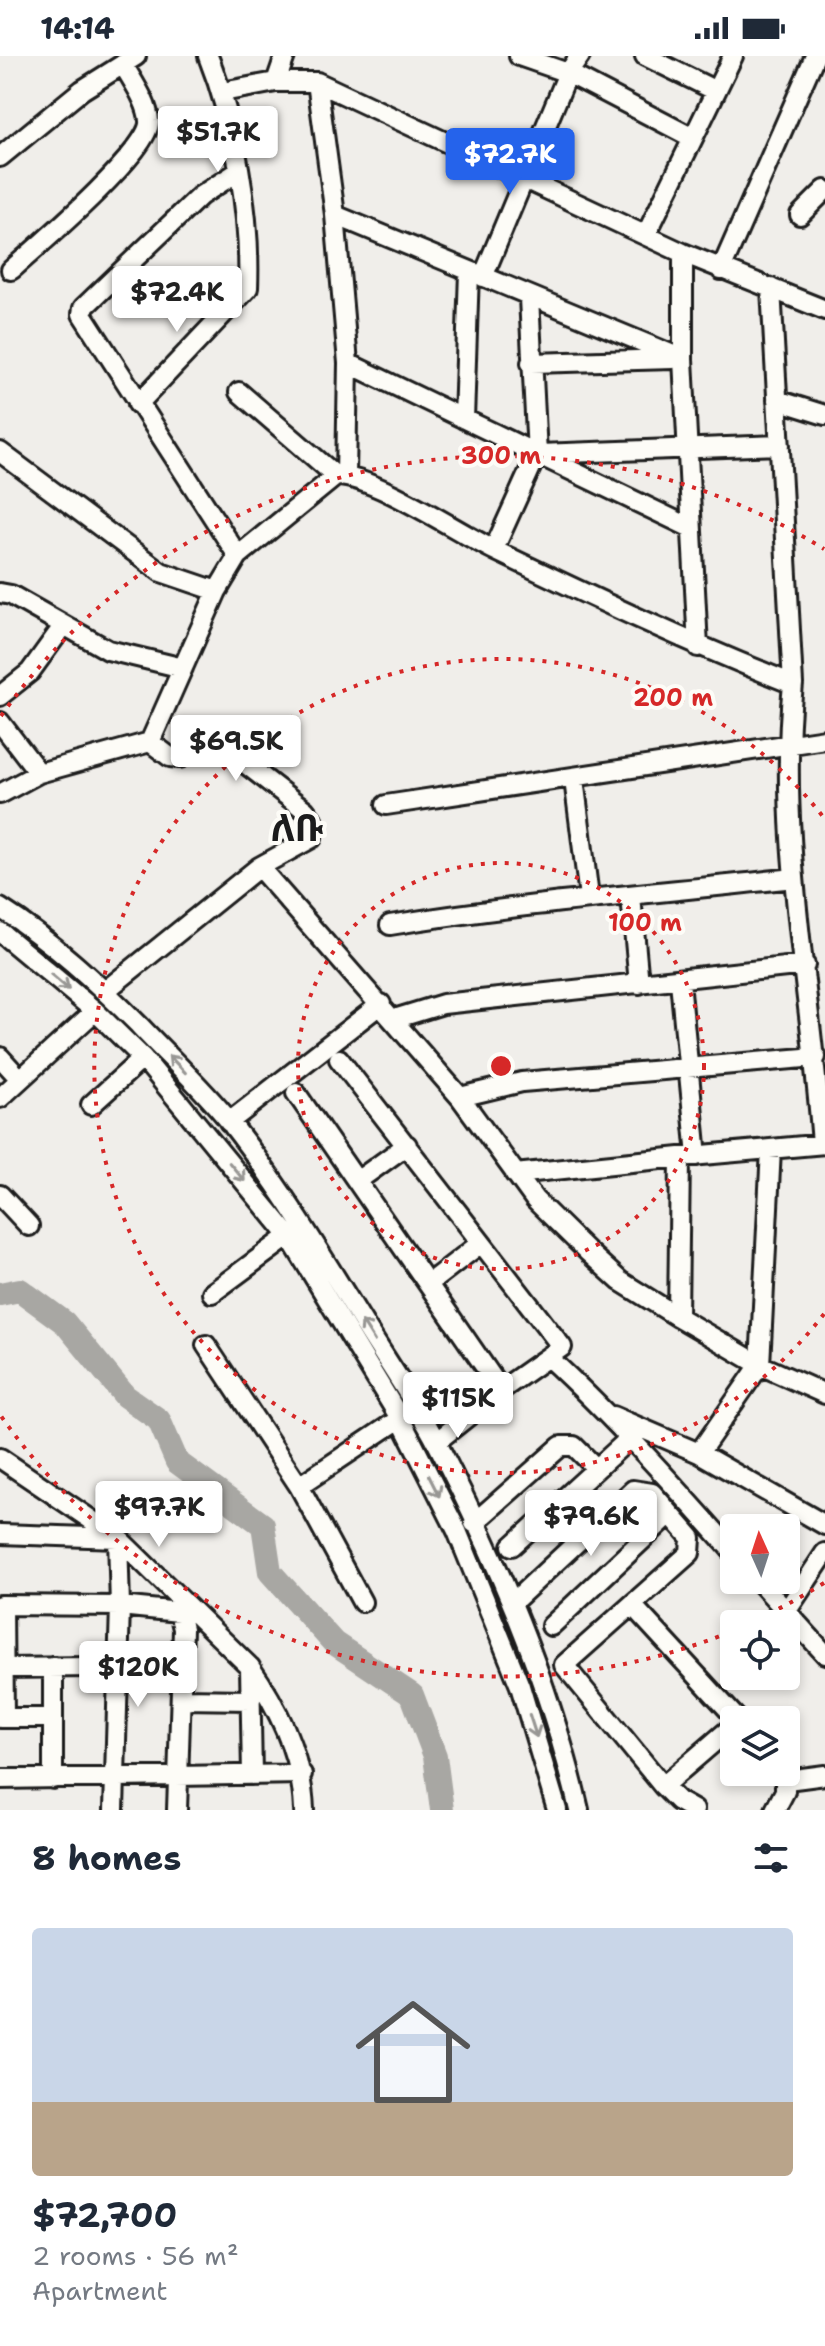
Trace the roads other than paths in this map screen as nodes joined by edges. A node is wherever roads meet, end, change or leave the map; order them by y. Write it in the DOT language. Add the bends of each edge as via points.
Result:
graph roads {
  1 [pos="208,56"];
  2 [pos="285,56"];
  3 [pos="519,56"];
  4 [pos="580,56"];
  5 [pos="645,56"];
  6 [pos="733,56"];
  7 [pos="815,56"];
  8 [pos="130,60"];
  9 [pos="568,73"];
  10 [pos="276,82"];
  11 [pos="317,82"];
  12 [pos="716,91"];
  13 [pos="222,92"];
  14 [pos="693,138"];
  15 [pos="0,157"];
  16 [pos="239,171"];
  17 [pos="524,179"];
  18 [pos="825,190"];
  19 [pos="335,215"];
  20 [pos="800,215"];
  21 [pos="646,235"];
  22 [pos="683,253"];
  23 [pos="11,270"];
  24 [pos="721,270"];
  25 [pos="476,274"];
  26 [pos="771,288"];
  27 [pos="529,298"];
  28 [pos="825,310"];
  29 [pos="683,359"];
  30 [pos="348,363"];
  31 [pos="531,363"];
  32 [pos="239,392"];
  33 [pos="777,400"];
  34 [pos="138,404"];
  35 [pos="825,415"];
  36 [pos="464,419"];
  37 [pos="780,445"];
  38 [pos="687,446"];
  39 [pos="0,452"];
  40 [pos="537,454"];
  41 [pos="341,476"];
  42 [pos="691,528"];
  43 [pos="494,549"];
  44 [pos="238,556"];
  45 [pos="217,591"];
  46 [pos="0,593"];
  47 [pos="64,625"];
  48 [pos="698,647"];
  49 [pos="183,668"];
  50 [pos="793,684"];
  51 [pos="0,696"];
  52 [pos="0,722"];
  53 [pos="825,739"];
  54 [pos="150,742"];
  55 [pos="786,746"];
  56 [pos="39,773"];
  57 [pos="574,779"];
  58 [pos="0,794"];
  59 [pos="386,805"];
  60 [pos="259,867"];
  61 [pos="794,878"];
  62 [pos="631,896"];
  63 [pos="589,897"];
  64 [pos="0,908"];
  65 [pos="390,925"];
  66 [pos="0,932"];
  67 [pos="805,965"];
  68 [pos="680,981"];
  69 [pos="639,984"];
  70 [pos="105,991"];
  71 [pos="381,1004"];
  72 [pos="817,1005"];
  73 [pos="95,1011"];
  74 [pos="394,1019"];
  75 [pos="0,1057"];
  76 [pos="816,1057"];
  77 [pos="143,1058"];
  78 [pos="339,1059"];
  79 [pos="689,1066"];
  80 [pos="20,1079"];
  81 [pos="821,1080"];
  82 [pos="296,1093"];
  83 [pos="460,1097"];
  84 [pos="0,1098"];
  85 [pos="91,1105"];
  86 [pos="229,1122"];
  87 [pos="823,1144"];
  88 [pos="407,1145"];
  89 [pos="771,1149"];
  90 [pos="689,1156"];
  91 [pos="515,1174"];
  92 [pos="357,1181"];
  93 [pos="0,1195"];
  94 [pos="29,1226"];
  95 [pos="289,1236"];
  96 [pos="481,1243"];
  97 [pos="429,1283"];
  98 [pos="212,1293"];
  99 [pos="678,1317"];
  100 [pos="206,1345"];
  101 [pos="548,1357"];
  102 [pos="760,1365"];
  103 [pos="501,1390"];
  104 [pos="825,1394"];
  105 [pos="408,1413"];
  106 [pos="611,1414"];
  107 [pos="629,1439"];
  108 [pos="436,1442"];
  109 [pos="699,1453"];
  110 [pos="0,1458"];
  111 [pos="596,1468"];
  112 [pos="299,1486"];
  113 [pos="670,1514"];
  114 [pos="474,1523"];
  115 [pos="825,1525"];
  116 [pos="0,1534"];
  117 [pos="118,1538"];
  118 [pos="720,1538"];
  119 [pos="512,1546"];
  120 [pos="825,1553"];
  121 [pos="770,1594"];
  122 [pos="362,1602"];
  123 [pos="512,1603"];
  124 [pos="2,1605"];
  125 [pos="180,1605"];
  126 [pos="120,1606"];
  127 [pos="633,1606"];
  128 [pos="784,1610"];
  129 [pos="787,1610"];
  130 [pos="551,1626"];
  131 [pos="800,1627"];
  132 [pos="825,1654"];
  133 [pos="118,1666"];
  134 [pos="182,1666"];
  135 [pos="53,1667"];
  136 [pos="250,1667"];
  137 [pos="3,1668"];
  138 [pos="181,1699"];
  139 [pos="251,1700"];
  140 [pos="725,1706"];
  141 [pos="2,1718"];
  142 [pos="52,1718"];
  143 [pos="720,1737"];
  144 [pos="302,1774"];
  145 [pos="252,1775"];
  146 [pos="825,1775"];
  147 [pos="178,1776"];
  148 [pos="800,1776"];
  149 [pos="115,1778"];
  150 [pos="0,1779"];
  151 [pos="53,1779"];
  152 [pos="663,1786"];
  153 [pos="783,1786"];
  154 [pos="682,1807"];
  155 [pos="114,1810"];
  156 [pos="177,1810"];
  157 [pos="304,1810"];
  158 [pos="557,1810"];
  159 [pos="579,1810"];
  160 [pos="775,1810"];
  1 -- 13 [label="street"];
  2 -- 10 [label="street"];
  3 -- 9 [label="street"];
  4 -- 9 [label="street"];
  5 -- 12 [label="street"];
  6 -- 12 [label="street"];
  7 -- 24 [label="street"];
  8 -- 15 [label="street" via="82,90"];
  8 -- 23 [label="street" via="148,131 113,173"];
  9 -- 14 [label="street"];
  9 -- 17 [label="street"];
  10 -- 11 [label="street"];
  10 -- 13 [label="street"];
  11 -- 17 [label="street"];
  11 -- 19 [label="street"];
  12 -- 14 [label="street"];
  13 -- 16 [label="street"];
  14 -- 21 [label="street"];
  16 -- 34 [label="street" via="248,288"];
  16 -- 34 [label="street" via="200,196 83,308 84,319"];
  17 -- 21 [label="street"];
  17 -- 25 [label="street"];
  18 -- 20 [label="street"];
  19 -- 25 [label="street"];
  19 -- 30 [label="street"];
  21 -- 22 [label="street"];
  22 -- 24 [label="street"];
  22 -- 29 [label="street"];
  24 -- 26 [label="street"];
  25 -- 27 [label="street"];
  25 -- 36 [label="street"];
  26 -- 28 [label="street"];
  26 -- 33 [label="street"];
  27 -- 29 [label="street"];
  27 -- 31 [label="street"];
  29 -- 31 [label="street"];
  29 -- 38 [label="street"];
  30 -- 36 [label="street"];
  30 -- 41 [label="street"];
  31 -- 40 [label="street"];
  32 -- 41 [label="street"];
  33 -- 35 [label="street"];
  33 -- 37 [label="street"];
  34 -- 44 [label="street"];
  36 -- 40 [label="street"];
  37 -- 38 [label="street"];
  37 -- 50 [label="street"];
  38 -- 40 [label="street"];
  38 -- 42 [label="street"];
  39 -- 45 [label="street" via="161,572"];
  40 -- 42 [label="street"];
  40 -- 43 [label="street"];
  41 -- 43 [label="street"];
  41 -- 44 [label="street"];
  42 -- 48 [label="street"];
  43 -- 48 [label="street"];
  44 -- 45 [label="street"];
  45 -- 49 [label="street"];
  46 -- 47 [label="street"];
  47 -- 49 [label="street" via="108,650"];
  47 -- 51 [label="street" via="30,672"];
  48 -- 50 [label="street"];
  49 -- 54 [label="street"];
  50 -- 55 [label="street"];
  52 -- 56 [label="street"];
  53 -- 55 [label="street"];
  54 -- 56 [label="street"];
  54 -- 60 [label="street" via="180,758 194,747 220,744 305,810 312,819 312,838"];
  55 -- 57 [label="street"];
  55 -- 61 [label="street"];
  56 -- 58 [label="street"];
  57 -- 59 [label="street"];
  57 -- 63 [label="street"];
  60 -- 70 [label="street"];
  60 -- 71 [label="street"];
  61 -- 62 [label="street"];
  61 -- 67 [label="street"];
  62 -- 63 [label="street"];
  62 -- 69 [label="street"];
  63 -- 65 [label="street"];
  64 -- 70 [label="street" via="52,944"];
  66 -- 73 [label="street, one-way"];
  67 -- 68 [label="street"];
  67 -- 72 [label="street"];
  68 -- 69 [label="street"];
  68 -- 79 [label="street"];
  69 -- 74 [label="street" via="443,1004"];
  86 -- 70 [label="street, one-way"];
  71 -- 74 [label="street"];
  71 -- 86 [label="street"];
  72 -- 76 [label="street"];
  73 -- 77 [label="street"];
  73 -- 80 [label="street"];
  74 -- 83 [label="street"];
  75 -- 80 [label="street"];
  76 -- 79 [label="street"];
  76 -- 81 [label="street"];
  77 -- 85 [label="street"];
  77 -- 95 [label="street, one-way"];
  78 -- 88 [label="street"];
  79 -- 83 [label="street" via="522,1082"];
  79 -- 90 [label="street"];
  80 -- 84 [label="street"];
  81 -- 87 [label="street"];
  82 -- 92 [label="street"];
  83 -- 91 [label="street"];
  105 -- 86 [label="street, one-way" via="300,1220"];
  87 -- 89 [label="street"];
  88 -- 92 [label="street"];
  88 -- 96 [label="street"];
  89 -- 90 [label="street"];
  89 -- 102 [label="street"];
  90 -- 91 [label="street"];
  90 -- 99 [label="street"];
  91 -- 99 [label="street" via="620,1281"];
  92 -- 97 [label="street"];
  93 -- 94 [label="street"];
  95 -- 98 [label="street"];
  95 -- 105 [label="street"];
  96 -- 97 [label="street"];
  96 -- 101 [label="street" via="562,1347"];
  97 -- 103 [label="street"];
  99 -- 102 [label="street"];
  100 -- 112 [label="street"];
  101 -- 103 [label="street"];
  101 -- 106 [label="street"];
  102 -- 104 [label="street"];
  102 -- 109 [label="street"];
  103 -- 108 [label="street"];
  105 -- 108 [label="street"];
  105 -- 112 [label="street"];
  105 -- 158 [label="street, one-way" via="494,1616"];
  106 -- 107 [label="street"];
  106 -- 109 [label="street"];
  107 -- 111 [label="street"];
  107 -- 118 [label="street"];
  108 -- 114 [label="street"];
  109 -- 115 [label="street"];
  110 -- 117 [label="street"];
  111 -- 114 [label="street" via="574,1446 561,1446"];
  111 -- 119 [label="street"];
  112 -- 122 [label="street"];
  113 -- 123 [label="street" via="652,1493 633,1490"];
  113 -- 127 [label="street" via="691,1538 690,1553"];
  113 -- 130 [label="street"];
  114 -- 123 [label="street"];
  116 -- 117 [label="street"];
  117 -- 125 [label="street"];
  117 -- 126 [label="street"];
  120 -- 129 [label="street"];
  121 -- 128 [label="street"];
  123 -- 159 [label="street" via="541,1679"];
  124 -- 126 [label="street"];
  124 -- 137 [label="street"];
  125 -- 126 [label="street"];
  125 -- 134 [label="street"];
  125 -- 136 [label="street"];
  126 -- 133 [label="street"];
  127 -- 140 [label="street"];
  127 -- 152 [label="street" via="564,1665"];
  131 -- 132 [label="street"];
  133 -- 134 [label="street"];
  133 -- 135 [label="street"];
  133 -- 149 [label="street"];
  134 -- 138 [label="street"];
  135 -- 137 [label="street"];
  135 -- 142 [label="street"];
  136 -- 139 [label="street"];
  136 -- 144 [label="street" via="280,1717"];
  137 -- 141 [label="street"];
  138 -- 139 [label="street"];
  138 -- 147 [label="street"];
  139 -- 145 [label="street"];
  141 -- 142 [label="street"];
  142 -- 151 [label="street"];
  143 -- 152 [label="street"];
  144 -- 145 [label="street"];
  144 -- 157 [label="street"];
  145 -- 147 [label="street"];
  146 -- 148 [label="street"];
  147 -- 149 [label="street"];
  147 -- 156 [label="street"];
  149 -- 151 [label="street"];
  149 -- 155 [label="street"];
  150 -- 151 [label="street"];
  152 -- 154 [label="street"];
  153 -- 160 [label="street"];
}
